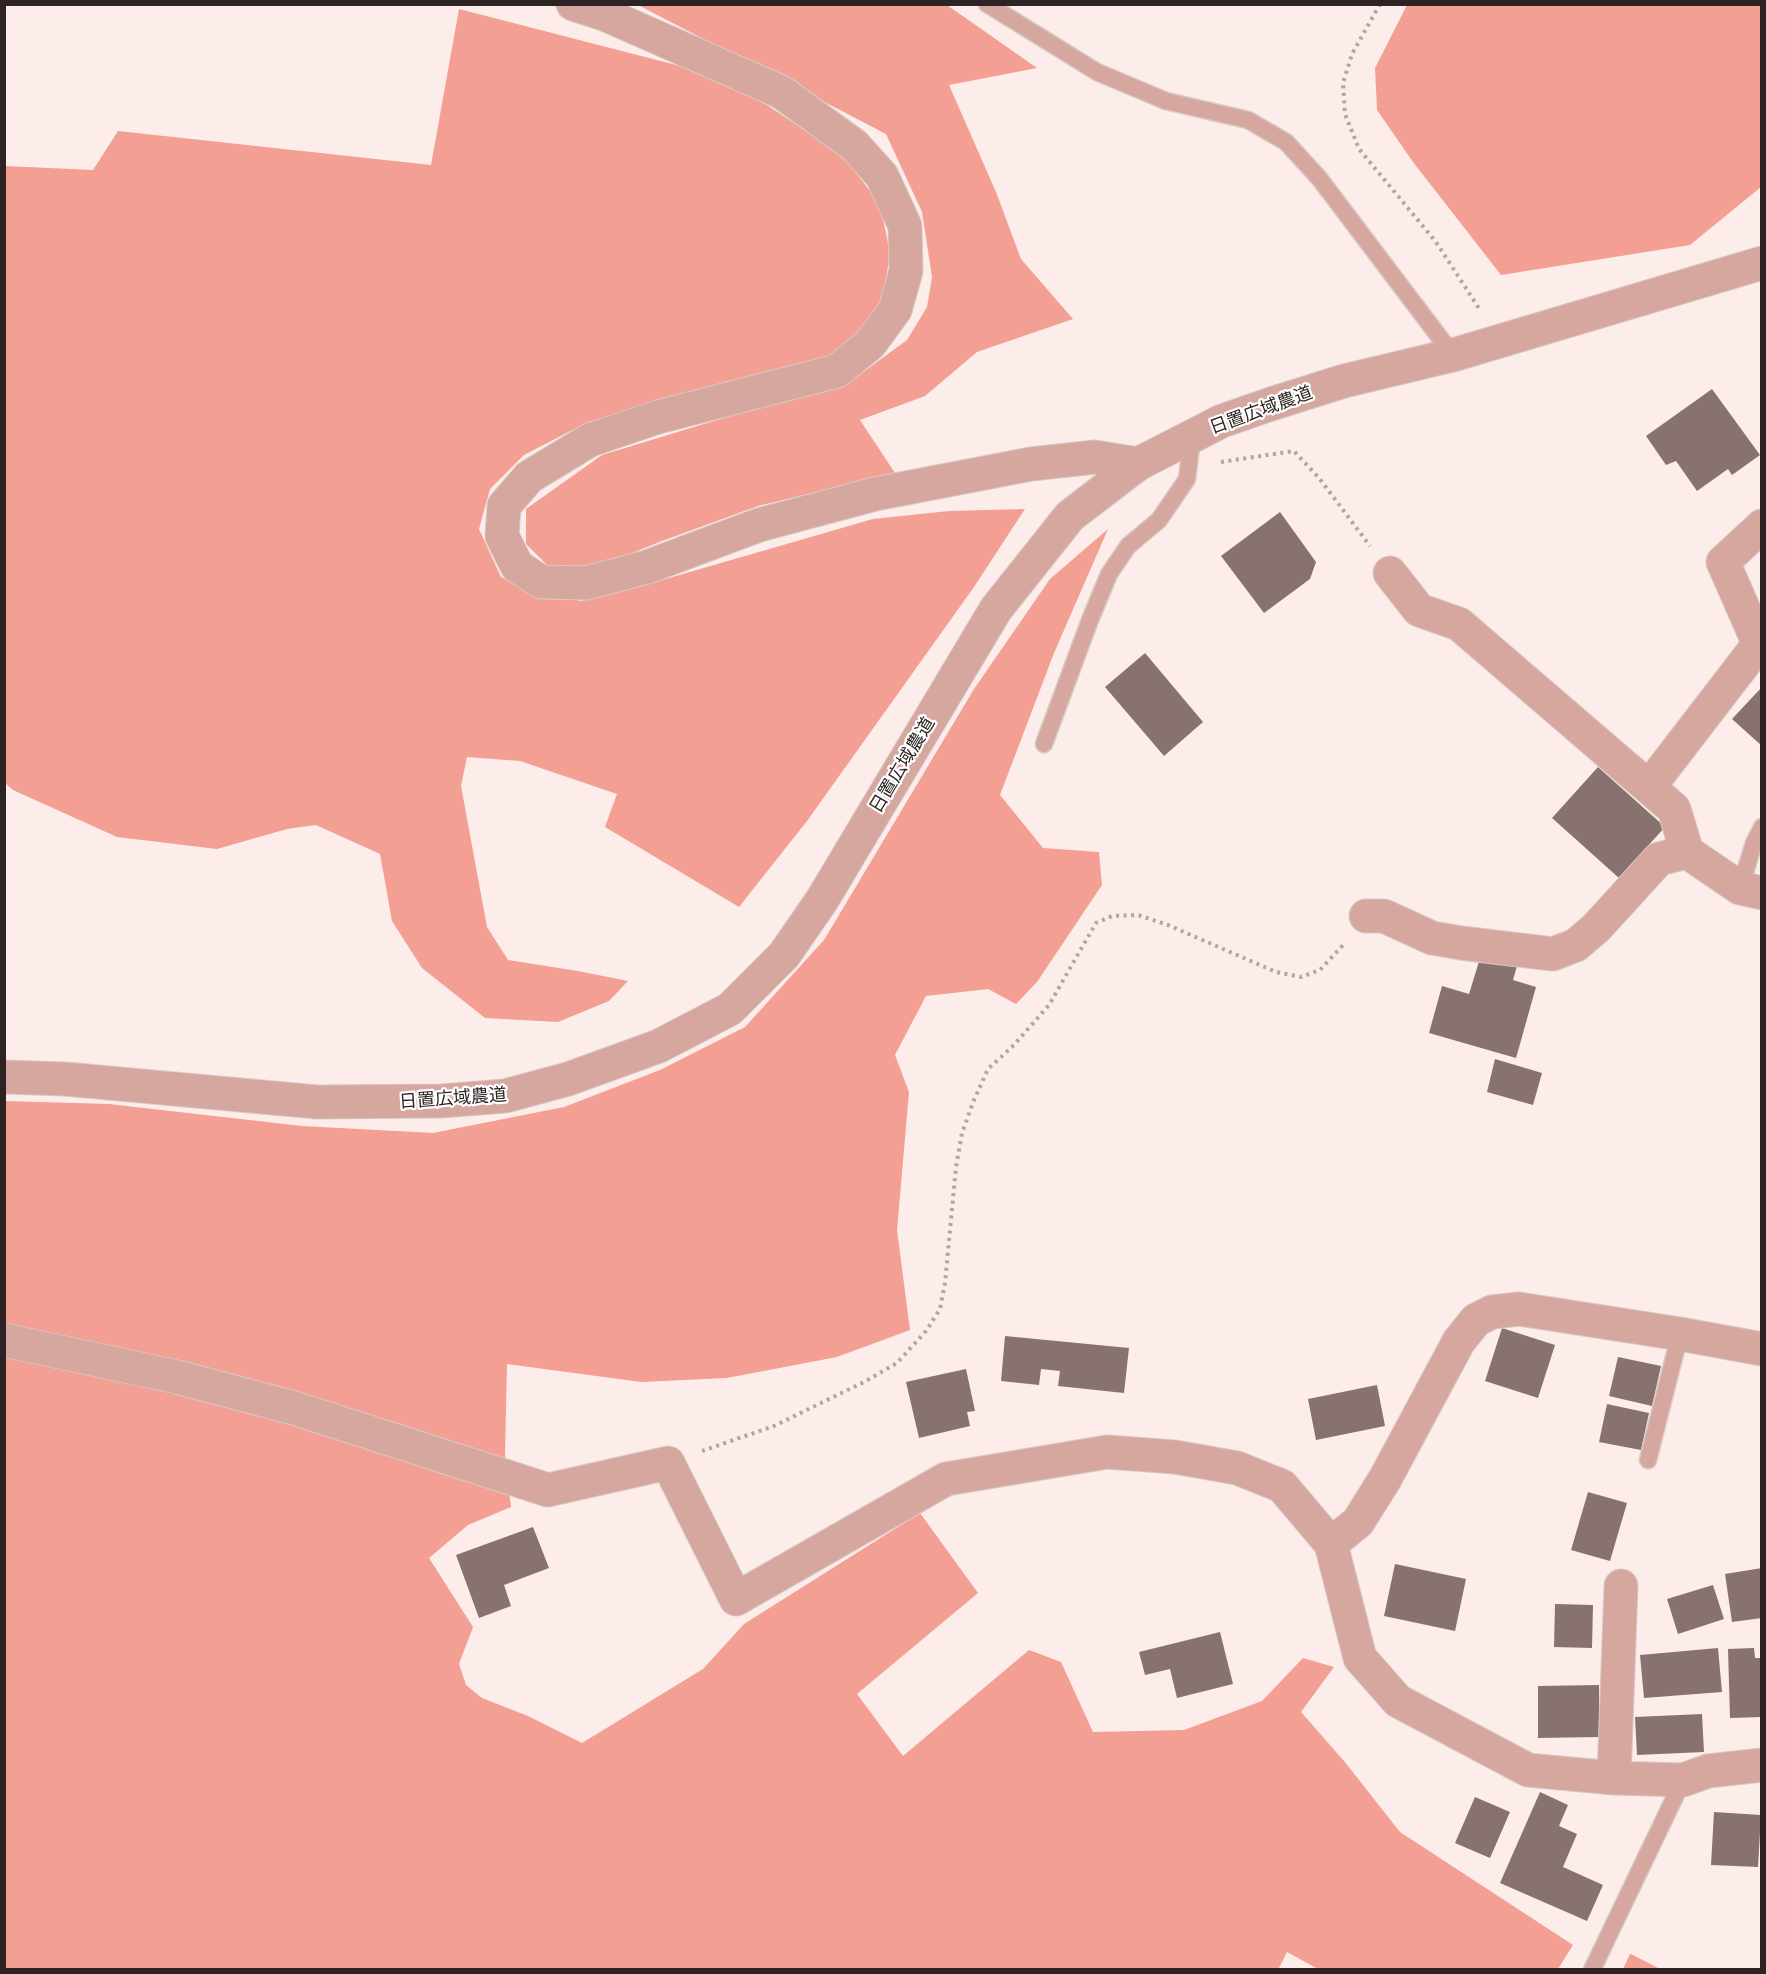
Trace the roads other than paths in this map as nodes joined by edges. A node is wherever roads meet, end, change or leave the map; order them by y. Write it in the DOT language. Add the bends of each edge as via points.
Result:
graph roads {
  1 [pos="573,4"];
  2 [pos="987,4"];
  3 [pos="1761,262"];
  4 [pos="1453,355"];
  5 [pos="1192,437"];
  6 [pos="1138,464"];
  7 [pos="1761,526"];
  8 [pos="1390,573"];
  9 [pos="1044,744"];
  10 [pos="1649,787"];
  11 [pos="1761,827"];
  12 [pos="1687,852"];
  13 [pos="1761,856"];
  14 [pos="1750,890"];
  15 [pos="1366,916"];
  16 [pos="4,1077"];
  17 [pos="1680,1334"];
  18 [pos="4,1340"];
  19 [pos="1761,1349"];
  20 [pos="1648,1460"];
  21 [pos="1331,1544"];
  22 [pos="1621,1586"];
  23 [pos="1761,1765"];
  24 [pos="1614,1778"];
  25 [pos="1683,1780"];
  26 [pos="1592,1970"];
  1 -- 6 [label="street" via="781,92 854,145 882,176 905,226 906,271 895,310 870,344 837,371 658,417 590,440 529,477 504,506 502,536 517,566 541,582 586,584 647,567 759,525 874,494 1031,464 1095,457"];
  2 -- 4 [label="lane" via="1097,72 1166,101 1248,120 1286,142 1319,178"];
  3 -- 4 [label="street, 日置広域農道"];
  4 -- 5 [label="street, 日置広域農道" via="1334,384 1222,421"];
  5 -- 6 [label="street, 日置広域農道"];
  5 -- 9 [label="lane" via="1187,479 1159,520 1128,546 1109,574"];
  6 -- 16 [label="street, 日置広域農道" via="1070,516 996,609 822,900 784,955 730,1010 659,1046 568,1079 505,1096 317,1102"];
  7 -- 10 [label="street" via="1723,562 1759,644"];
  8 -- 10 [label="street" via="1419,610 1459,624"];
  10 -- 12 [label="street" via="1674,809"];
  11 -- 14 [label="lane" via="1754,843"];
  12 -- 14 [label="street"];
  12 -- 15 [label="street" via="1659,859 1596,928 1576,945 1552,954 1432,938 1384,916"];
  13 -- 14 [label="lane"];
  17 -- 19 [label="street"];
  17 -- 20 [label="lane"];
  17 -- 21 [label="street" via="1519,1309 1492,1312 1476,1320 1459,1341 1358,1522"];
  18 -- 21 [label="street" via="177,1377 294,1408 548,1490 668,1463 736,1599 946,1479 1107,1452 1175,1457 1237,1468 1282,1486"];
  21 -- 24 [label="street" via="1360,1658 1398,1701 1528,1770"];
  22 -- 24 [label="street"];
  23 -- 25 [label="street" via="1708,1770"];
  24 -- 25 [label="street"];
  25 -- 26 [label="lane"];
}
